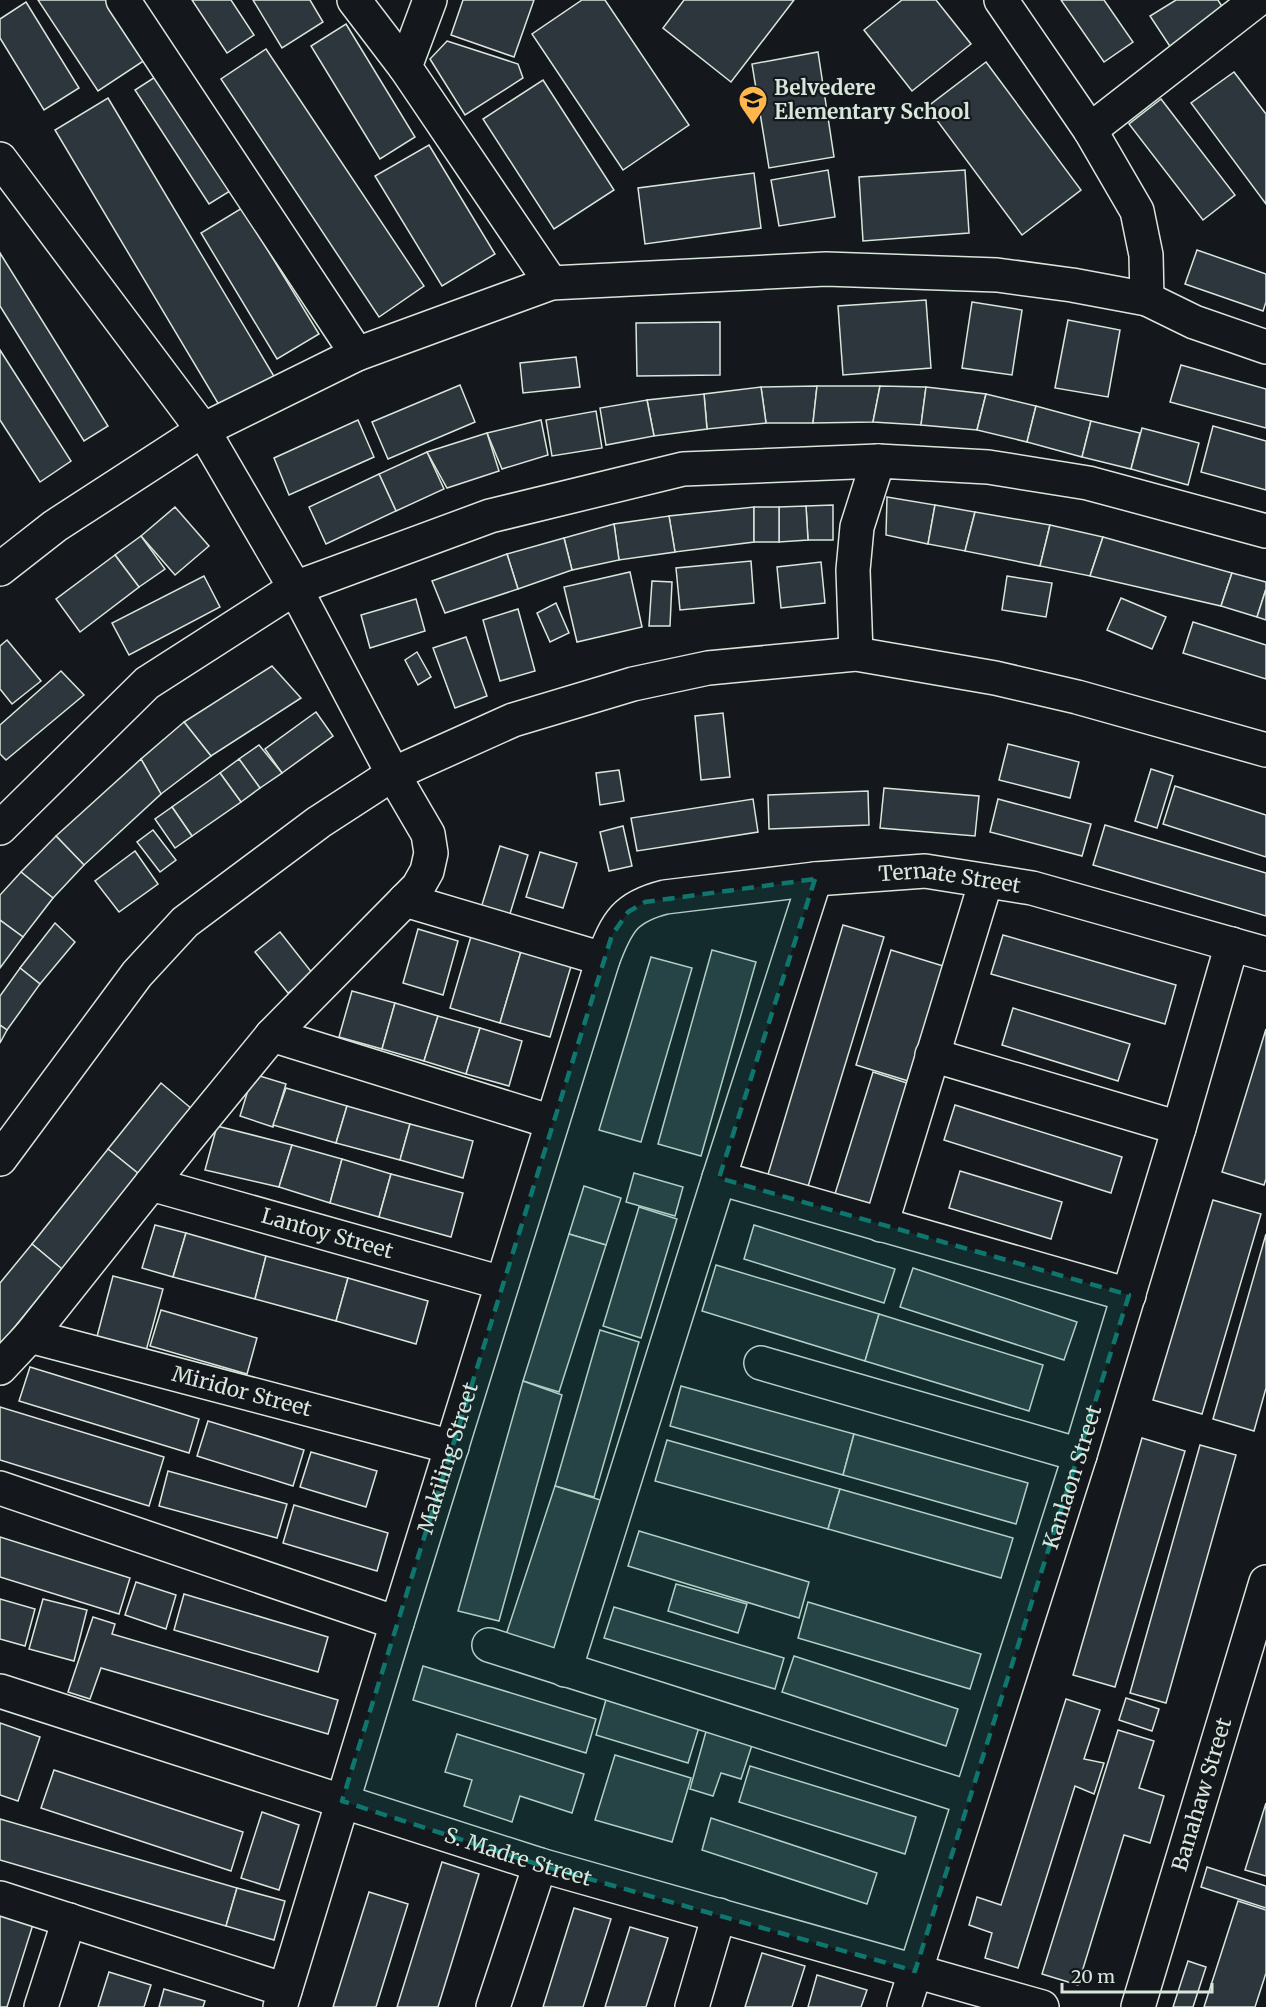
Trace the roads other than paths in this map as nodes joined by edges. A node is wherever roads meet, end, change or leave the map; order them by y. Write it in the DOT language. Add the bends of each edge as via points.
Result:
graph roads {
  1 [pos="123,0"];
  2 [pos="354,0"];
  3 [pos="430,0"];
  4 [pos="1001,0"];
  5 [pos="1257,0"];
  6 [pos="405,67"];
  7 [pos="1090,130"];
  8 [pos="0,159"];
  9 [pos="551,283"];
  10 [pos="1147,299"];
  11 [pos="1266,347"];
  12 [pos="357,354"];
  13 [pos="203,430"];
  14 [pos="878,461"];
  15 [pos="1266,531"];
  16 [pos="0,569"];
  17 [pos="295,588"];
  18 [pos="856,654"];
  19 [pos="1266,750"];
  20 [pos="393,774"];
  21 [pos="0,828"];
  22 [pos="815,879"];
  23 [pos="986,881"];
  24 [pos="405,900"];
  25 [pos="628,912"];
  26 [pos="1232,944"];
  27 [pos="1266,954"];
  28 [pos="603,959"];
  29 [pos="272,1035"];
  30 [pos="933,1055"];
  31 [pos="552,1122"];
  32 [pos="1179,1128"];
  33 [pos="0,1159"];
  34 [pos="719,1178"];
  35 [pos="152,1184"];
  36 [pos="880,1224"];
  37 [pos="502,1283"];
  38 [pos="1129,1295"];
  39 [pos="30,1336"];
  40 [pos="761,1363"];
  41 [pos="0,1368"];
  42 [pos="452,1447"];
  43 [pos="1080,1455"];
  44 [pos="0,1488"];
  45 [pos="1266,1582"];
  46 [pos="397,1623"];
  47 [pos="489,1645"];
  48 [pos="565,1670"];
  49 [pos="0,1691"];
  50 [pos="970,1798"];
  51 [pos="342,1802"];
  52 [pos="540,1864"];
  53 [pos="0,1898"];
  54 [pos="719,1915"];
  55 [pos="69,1920"];
  56 [pos="915,1971"];
  57 [pos="283,1999"];
  58 [pos="41,2007"];
  59 [pos="493,2007"];
  60 [pos="692,2007"];
  61 [pos="904,2007"];
  62 [pos="1042,2007"];
  63 [pos="1138,2007"];
  1 -- 12 [label="street"];
  2 -- 6 [label="street"];
  3 -- 6 [label="street"];
  4 -- 7 [label="street"];
  5 -- 7 [label="street"];
  6 -- 9 [label="street"];
  7 -- 10 [label="street" via="1137,211 1146,255"];
  8 -- 13 [label="street"];
  9 -- 10 [label="street" via="837,270 998,275"];
  9 -- 12 [label="street"];
  10 -- 11 [label="street" via="1194,322"];
  12 -- 13 [label="street"];
  13 -- 16 [label="street" via="55,526"];
  13 -- 17 [label="street"];
  14 -- 15 [label="street" via="988,467 1088,483"];
  14 -- 17 [label="street" via="683,469 490,516"];
  14 -- 18 [label="street" via="857,526 853,570"];
  17 -- 20 [label="street"];
  17 -- 21 [label="street" via="147,683"];
  18 -- 19 [label="street" via="1077,697"];
  18 -- 20 [label="street" via="708,668 633,684 513,720"];
  20 -- 24 [label="street" via="428,834 431,853 427,871"];
  20 -- 33 [label="street" via="319,822 186,922 137,974"];
  22 -- 23 [label="street, Ternate Street" via="926,871"];
  22 -- 25 [label="street, Ternate Street" via="665,897"];
  22 -- 34 [label="street"];
  23 -- 26 [label="street, Ternate Street" via="1032,888"];
  23 -- 30 [label="street"];
  24 -- 28 [label="street"];
  24 -- 29 [label="street"];
  25 -- 28 [label="street, Makiling Street"];
  26 -- 27 [label="street, Ternate Street"];
  26 -- 32 [label="street, Kanlaon Street"];
  28 -- 31 [label="street, Makiling Street"];
  29 -- 31 [label="street"];
  29 -- 35 [label="street"];
  30 -- 32 [label="street"];
  30 -- 36 [label="street"];
  31 -- 37 [label="street, Makiling Street"];
  32 -- 38 [label="street, Kanlaon Street"];
  34 -- 36 [label="street"];
  34 -- 48 [label="street"];
  35 -- 37 [label="street, Lantoy Street"];
  35 -- 39 [label="street"];
  36 -- 38 [label="street"];
  37 -- 42 [label="street, Makiling Street"];
  38 -- 43 [label="street, Kanlaon Street"];
  39 -- 41 [label="street"];
  39 -- 42 [label="street, Miridor Street"];
  40 -- 43 [label="street"];
  42 -- 46 [label="street, Makiling Street"];
  43 -- 50 [label="street, Kanlaon Street"];
  44 -- 46 [label="street"];
  45 -- 63 [label="street, Banahaw Street"];
  46 -- 51 [label="street, Makiling Street"];
  47 -- 48 [label="street"];
  48 -- 50 [label="street"];
  49 -- 51 [label="street, S. Madre Street"];
  50 -- 56 [label="street, Kanlaon Street"];
  51 -- 52 [label="street, S. Madre Street"];
  51 -- 57 [label="street, Makiling Street"];
  52 -- 54 [label="street, S. Madre Street"];
  52 -- 59 [label="street"];
  53 -- 55 [label="street"];
  54 -- 56 [label="street, S. Madre Street"];
  54 -- 60 [label="street"];
  55 -- 57 [label="street"];
  55 -- 58 [label="street"];
  56 -- 61 [label="street, Kanlaon Street"];
  56 -- 62 [label="street, S. Madre Street"];
}
